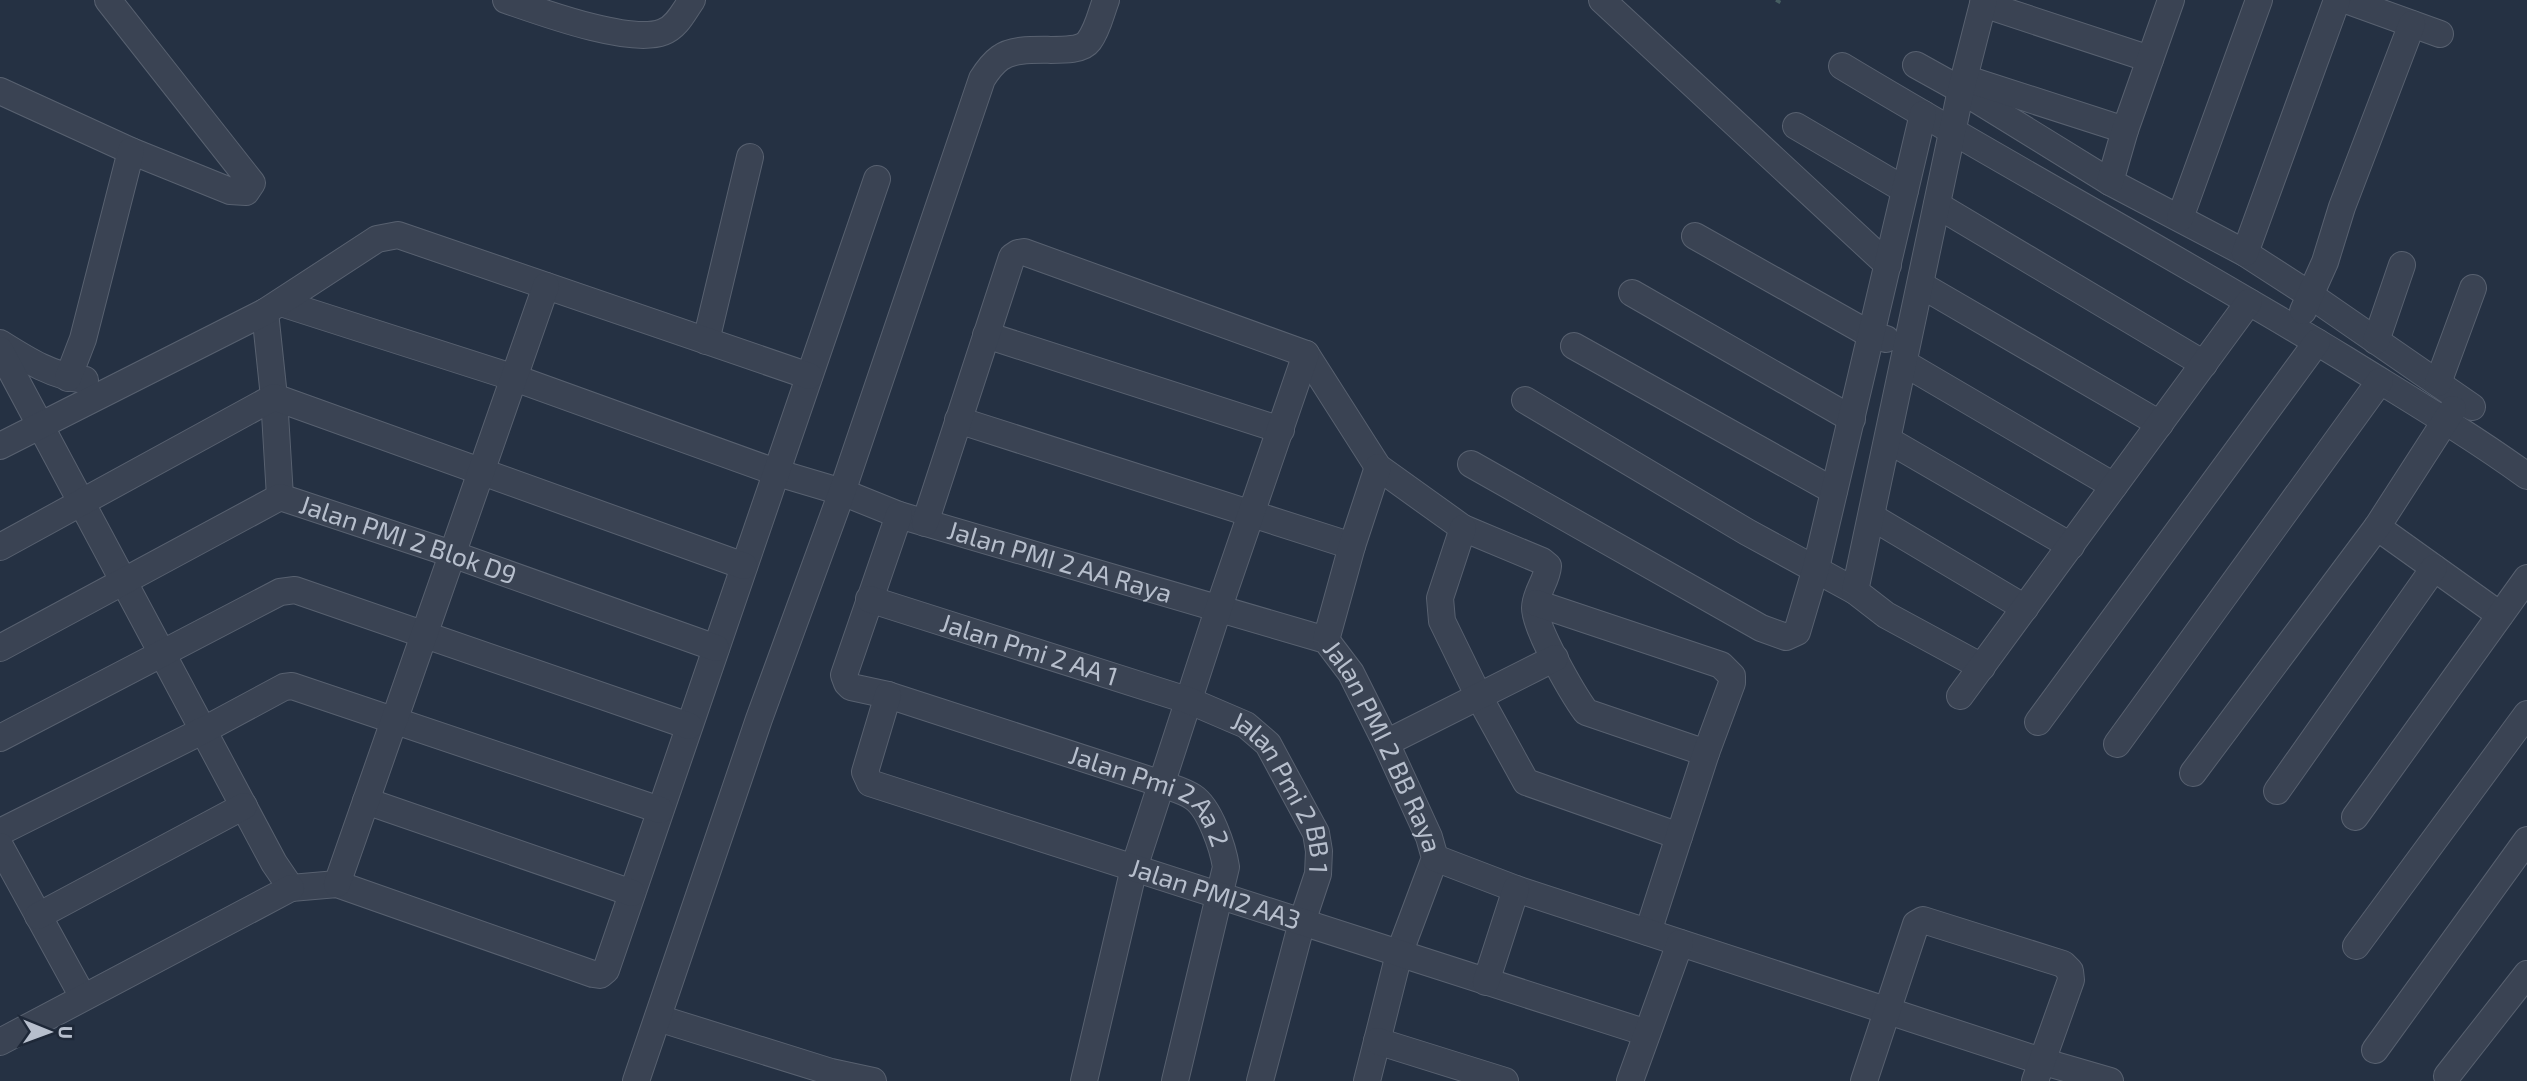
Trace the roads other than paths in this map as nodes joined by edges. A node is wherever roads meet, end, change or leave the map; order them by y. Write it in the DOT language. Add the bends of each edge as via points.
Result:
graph roads {
  1 [pos="108,0"];
  2 [pos="506,0"];
  3 [pos="692,0"];
  4 [pos="1106,0"];
  5 [pos="1602,0"];
  6 [pos="2171,0"];
  7 [pos="2259,0"];
  8 [pos="2337,0"];
  9 [pos="2346,0"];
  10 [pos="1984,2"];
  11 [pos="2412,24"];
  12 [pos="2440,34"];
  13 [pos="2150,59"];
  14 [pos="1916,65"];
  15 [pos="1842,66"];
  16 [pos="1963,84"];
  17 [pos="0,91"];
  18 [pos="1923,114"];
  19 [pos="1796,126"];
  20 [pos="2125,130"];
  21 [pos="1952,132"];
  22 [pos="131,151"];
  23 [pos="750,157"];
  24 [pos="877,179"];
  25 [pos="2110,181"];
  26 [pos="1905,190"];
  27 [pos="1937,205"];
  28 [pos="2180,218"];
  29 [pos="1695,236"];
  30 [pos="2245,253"];
  31 [pos="1888,265"];
  32 [pos="2402,265"];
  33 [pos="1920,285"];
  34 [pos="546,286"];
  35 [pos="2473,288"];
  36 [pos="1632,293"];
  37 [pos="2310,295"];
  38 [pos="2249,302"];
  39 [pos="273,307"];
  40 [pos="986,335"];
  41 [pos="1871,335"];
  42 [pos="2306,336"];
  43 [pos="706,341"];
  44 [pos="2376,341"];
  45 [pos="0,343"];
  46 [pos="1574,346"];
  47 [pos="0,349"];
  48 [pos="1306,354"];
  49 [pos="1906,354"];
  50 [pos="2204,364"];
  51 [pos="809,376"];
  52 [pos="512,377"];
  53 [pos="68,378"];
  54 [pos="2380,381"];
  55 [pos="121,384"];
  56 [pos="2456,396"];
  57 [pos="274,397"];
  58 [pos="1525,400"];
  59 [pos="1852,419"];
  60 [pos="958,420"];
  61 [pos="2446,422"];
  62 [pos="2160,424"];
  63 [pos="40,425"];
  64 [pos="1281,430"];
  65 [pos="1888,440"];
  66 [pos="0,446"];
  67 [pos="1471,464"];
  68 [pos="1378,467"];
  69 [pos="481,471"];
  70 [pos="778,473"];
  71 [pos="2527,476"];
  72 [pos="2114,486"];
  73 [pos="1834,491"];
  74 [pos="842,492"];
  75 [pos="280,496"];
  76 [pos="82,502"];
  77 [pos="1253,514"];
  78 [pos="899,515"];
  79 [pos="1872,517"];
  80 [pos="925,523"];
  81 [pos="2377,527"];
  82 [pos="1463,528"];
  83 [pos="1352,546"];
  84 [pos="2070,546"];
  85 [pos="0,547"];
  86 [pos="452,554"];
  87 [pos="744,566"];
  88 [pos="1816,568"];
  89 [pos="2434,568"];
  90 [pos="2527,578"];
  91 [pos="124,581"];
  92 [pos="1855,591"];
  93 [pos="870,599"];
  94 [pos="1535,603"];
  95 [pos="1219,607"];
  96 [pos="2025,608"];
  97 [pos="2500,615"];
  98 [pos="424,635"];
  99 [pos="1326,640"];
  100 [pos="0,648"];
  101 [pos="716,648"];
  102 [pos="162,653"];
  103 [pos="1555,658"];
  104 [pos="1982,667"];
  105 [pos="888,695"];
  106 [pos="1478,695"];
  107 [pos="1960,696"];
  108 [pos="1190,701"];
  109 [pos="2527,714"];
  110 [pos="394,720"];
  111 [pos="2038,722"];
  112 [pos="689,726"];
  113 [pos="204,730"];
  114 [pos="0,738"];
  115 [pos="1386,743"];
  116 [pos="2117,744"];
  117 [pos="1706,754"];
  118 [pos="2193,774"];
  119 [pos="1162,784"];
  120 [pos="2277,791"];
  121 [pos="366,801"];
  122 [pos="244,806"];
  123 [pos="660,810"];
  124 [pos="2355,817"];
  125 [pos="0,832"];
  126 [pos="1679,836"];
  127 [pos="2527,840"];
  128 [pos="0,846"];
  129 [pos="1435,858"];
  130 [pos="1134,868"];
  131 [pos="337,884"];
  132 [pos="291,888"];
  133 [pos="1516,889"];
  134 [pos="632,892"];
  135 [pos="1220,896"];
  136 [pos="38,916"];
  137 [pos="1301,922"];
  138 [pos="1648,932"];
  139 [pos="1680,943"];
  140 [pos="2356,946"];
  141 [pos="1399,954"];
  142 [pos="2527,974"];
  143 [pos="1486,982"];
  144 [pos="83,997"];
  145 [pos="1888,1011"];
  146 [pos="658,1018"];
  147 [pos="1647,1034"];
  148 [pos="1377,1041"];
  149 [pos="0,1042"];
  150 [pos="2375,1050"];
  151 [pos="2038,1071"];
  152 [pos="2447,1076"];
  153 [pos="636,1081"];
  154 [pos="873,1081"];
  155 [pos="1087,1081"];
  156 [pos="1175,1081"];
  157 [pos="1260,1081"];
  158 [pos="1367,1081"];
  159 [pos="1505,1081"];
  160 [pos="1630,1081"];
  161 [pos="1864,1081"];
  162 [pos="2110,1081"];
  1 -- 22 [label="street" via="252,183 246,192 238,193"];
  2 -- 3 [label="street" via="618,33 650,34 665,32"];
  4 -- 74 [label="street" via="1088,43 1080,48 1014,51 1001,57 982,79"];
  5 -- 31 [label="street"];
  6 -- 13 [label="street"];
  7 -- 28 [label="street"];
  8 -- 30 [label="street"];
  9 -- 11 [label="street"];
  10 -- 13 [label="street"];
  10 -- 16 [label="street"];
  11 -- 12 [label="street"];
  11 -- 37 [label="street"];
  13 -- 20 [label="street"];
  14 -- 16 [label="street"];
  15 -- 18 [label="street"];
  16 -- 20 [label="street"];
  16 -- 21 [label="street"];
  16 -- 25 [label="street"];
  17 -- 22 [label="street"];
  18 -- 21 [label="street"];
  18 -- 26 [label="street"];
  19 -- 26 [label="street"];
  20 -- 25 [label="street"];
  21 -- 27 [label="street"];
  21 -- 38 [label="street"];
  22 -- 53 [label="street"];
  23 -- 43 [label="street"];
  24 -- 51 [label="street"];
  25 -- 28 [label="street"];
  26 -- 31 [label="street"];
  27 -- 33 [label="street"];
  27 -- 50 [label="street"];
  28 -- 30 [label="street"];
  29 -- 41 [label="street"];
  30 -- 37 [label="street"];
  31 -- 41 [label="street"];
  32 -- 44 [label="street"];
  33 -- 49 [label="street"];
  33 -- 62 [label="street"];
  34 -- 39 [label="street" via="398,235 377,239"];
  34 -- 43 [label="street"];
  34 -- 52 [label="street"];
  35 -- 56 [label="street"];
  36 -- 59 [label="street"];
  37 -- 42 [label="street"];
  37 -- 44 [label="street"];
  38 -- 42 [label="street"];
  38 -- 50 [label="street"];
  39 -- 52 [label="street, Jalan PMI 2 AA Raya"];
  39 -- 55 [label="street"];
  39 -- 57 [label="street"];
  40 -- 48 [label="street" via="1012,257 1024,252"];
  40 -- 60 [label="street"];
  40 -- 64 [label="street"];
  41 -- 49 [label="street"];
  41 -- 59 [label="street"];
  42 -- 54 [label="street"];
  42 -- 111 [label="street"];
  43 -- 51 [label="street"];
  44 -- 56 [label="street"];
  45 -- 53 [label="street" via="37,366"];
  46 -- 73 [label="street"];
  47 -- 63 [label="street"];
  48 -- 64 [label="street"];
  48 -- 68 [label="street"];
  49 -- 65 [label="street"];
  49 -- 72 [label="street"];
  50 -- 62 [label="street"];
  51 -- 70 [label="street"];
  52 -- 69 [label="street"];
  52 -- 70 [label="street, Jalan PMI 2 AA Raya"];
  53 -- 55 [label="street"];
  54 -- 61 [label="street"];
  54 -- 116 [label="street"];
  55 -- 63 [label="street"];
  56 -- 61 [label="street"];
  57 -- 69 [label="street"];
  57 -- 75 [label="street"];
  57 -- 76 [label="street"];
  58 -- 88 [label="street"];
  59 -- 73 [label="street"];
  60 -- 77 [label="street"];
  60 -- 80 [label="street"];
  61 -- 71 [label="street"];
  61 -- 81 [label="street"];
  62 -- 72 [label="street"];
  63 -- 66 [label="street"];
  63 -- 76 [label="street"];
  64 -- 77 [label="street"];
  65 -- 79 [label="street"];
  65 -- 84 [label="street"];
  67 -- 88 [label="street" via="1761,628 1786,637 1797,632"];
  68 -- 82 [label="street"];
  68 -- 83 [label="street"];
  69 -- 86 [label="street"];
  69 -- 87 [label="street"];
  70 -- 74 [label="street, Jalan PMI 2 AA Raya"];
  70 -- 87 [label="street"];
  72 -- 84 [label="street"];
  73 -- 88 [label="street"];
  74 -- 78 [label="street, Jalan PMI 2 AA Raya"];
  74 -- 146 [label="street"];
  75 -- 86 [label="street, Jalan PMI 2 Blok D9"];
  75 -- 91 [label="street, Jalan PMI 2 Blok D9"];
  76 -- 85 [label="street"];
  76 -- 91 [label="street"];
  77 -- 83 [label="street"];
  77 -- 95 [label="street"];
  78 -- 80 [label="street, Jalan PMI 2 AA Raya"];
  78 -- 93 [label="street"];
  79 -- 92 [label="street"];
  79 -- 96 [label="street"];
  80 -- 95 [label="street, Jalan PMI 2 AA Raya"];
  81 -- 89 [label="street"];
  81 -- 118 [label="street"];
  82 -- 94 [label="street" via="1548,566"];
  82 -- 106 [label="street" via="1440,610"];
  83 -- 99 [label="street"];
  84 -- 96 [label="street"];
  86 -- 98 [label="street"];
  86 -- 101 [label="street, Jalan PMI 2 Blok D9"];
  87 -- 101 [label="street"];
  88 -- 92 [label="street"];
  89 -- 97 [label="street"];
  89 -- 120 [label="street"];
  90 -- 97 [label="street"];
  91 -- 100 [label="street, Jalan PMI 2 Blok D9"];
  91 -- 102 [label="street"];
  92 -- 104 [label="street" via="1886,615"];
  93 -- 105 [label="street, Jalan Pmi 2 Aa 2" via="844,679 851,687"];
  93 -- 108 [label="street, Jalan Pmi 2 AA 1"];
  94 -- 103 [label="street"];
  94 -- 117 [label="street" via="1728,670 1732,683"];
  95 -- 99 [label="street, Jalan PMI 2 BB Raya"];
  95 -- 108 [label="street"];
  96 -- 104 [label="street"];
  97 -- 124 [label="street"];
  98 -- 102 [label="street" via="295,590 280,592"];
  98 -- 110 [label="street"];
  98 -- 112 [label="street"];
  99 -- 115 [label="street, Jalan PMI 2 BB Raya" via="1351,673"];
  101 -- 112 [label="street"];
  102 -- 113 [label="street"];
  102 -- 114 [label="street"];
  103 -- 106 [label="street"];
  103 -- 117 [label="street" via="1586,712"];
  104 -- 107 [label="street"];
  105 -- 119 [label="street, Jalan Pmi 2 Aa 2"];
  105 -- 130 [label="street, Jalan PMI2 AA3" via="865,772 870,783"];
  106 -- 115 [label="street"];
  106 -- 126 [label="street" via="1526,782"];
  108 -- 119 [label="street"];
  108 -- 137 [label="street, Jalan Pmi 2 BB 1" via="1246,725 1268,744 1315,833 1318,874"];
  109 -- 140 [label="street"];
  110 -- 113 [label="street" via="292,686"];
  110 -- 121 [label="street"];
  110 -- 123 [label="street"];
  112 -- 123 [label="street"];
  113 -- 122 [label="street"];
  113 -- 125 [label="street"];
  115 -- 129 [label="street, Jalan PMI 2 BB Raya"];
  117 -- 126 [label="street"];
  119 -- 130 [label="street"];
  119 -- 135 [label="street, Jalan Pmi 2 Aa 2" via="1202,805 1223,849 1226,867"];
  121 -- 131 [label="street"];
  121 -- 134 [label="street"];
  122 -- 132 [label="street"];
  122 -- 136 [label="street"];
  123 -- 134 [label="street"];
  126 -- 138 [label="street"];
  127 -- 150 [label="street"];
  128 -- 136 [label="street"];
  129 -- 133 [label="street"];
  129 -- 141 [label="street, Jalan PMI 2 BB Raya"];
  130 -- 135 [label="street, Jalan PMI2 AA3"];
  130 -- 155 [label="street"];
  131 -- 132 [label="street"];
  131 -- 134 [label="street" via="600,975 606,971"];
  132 -- 144 [label="street"];
  133 -- 138 [label="street"];
  133 -- 143 [label="street"];
  135 -- 137 [label="street, Jalan PMI2 AA3"];
  135 -- 156 [label="street, Jalan Pmi 2 Aa 2"];
  136 -- 144 [label="street"];
  137 -- 141 [label="street, Jalan PMI2 AA3"];
  137 -- 157 [label="street, Jalan Pmi 2 BB 1"];
  138 -- 139 [label="street"];
  139 -- 145 [label="street"];
  139 -- 147 [label="street"];
  141 -- 143 [label="street, Jalan PMI2 AA3"];
  141 -- 148 [label="street, Jalan PMI 2 BB Raya"];
  142 -- 152 [label="street"];
  143 -- 147 [label="street, Jalan PMI2 AA3"];
  144 -- 149 [label="street"];
  145 -- 151 [label="street"];
  145 -- 151 [label="street" via="1916,924 1923,920 2063,964 2071,980"];
  145 -- 161 [label="street"];
  146 -- 153 [label="street"];
  146 -- 154 [label="street"];
  147 -- 160 [label="street"];
  148 -- 158 [label="street, Jalan PMI 2 BB Raya"];
  148 -- 159 [label="street"];
  151 -- 162 [label="street"];
}
